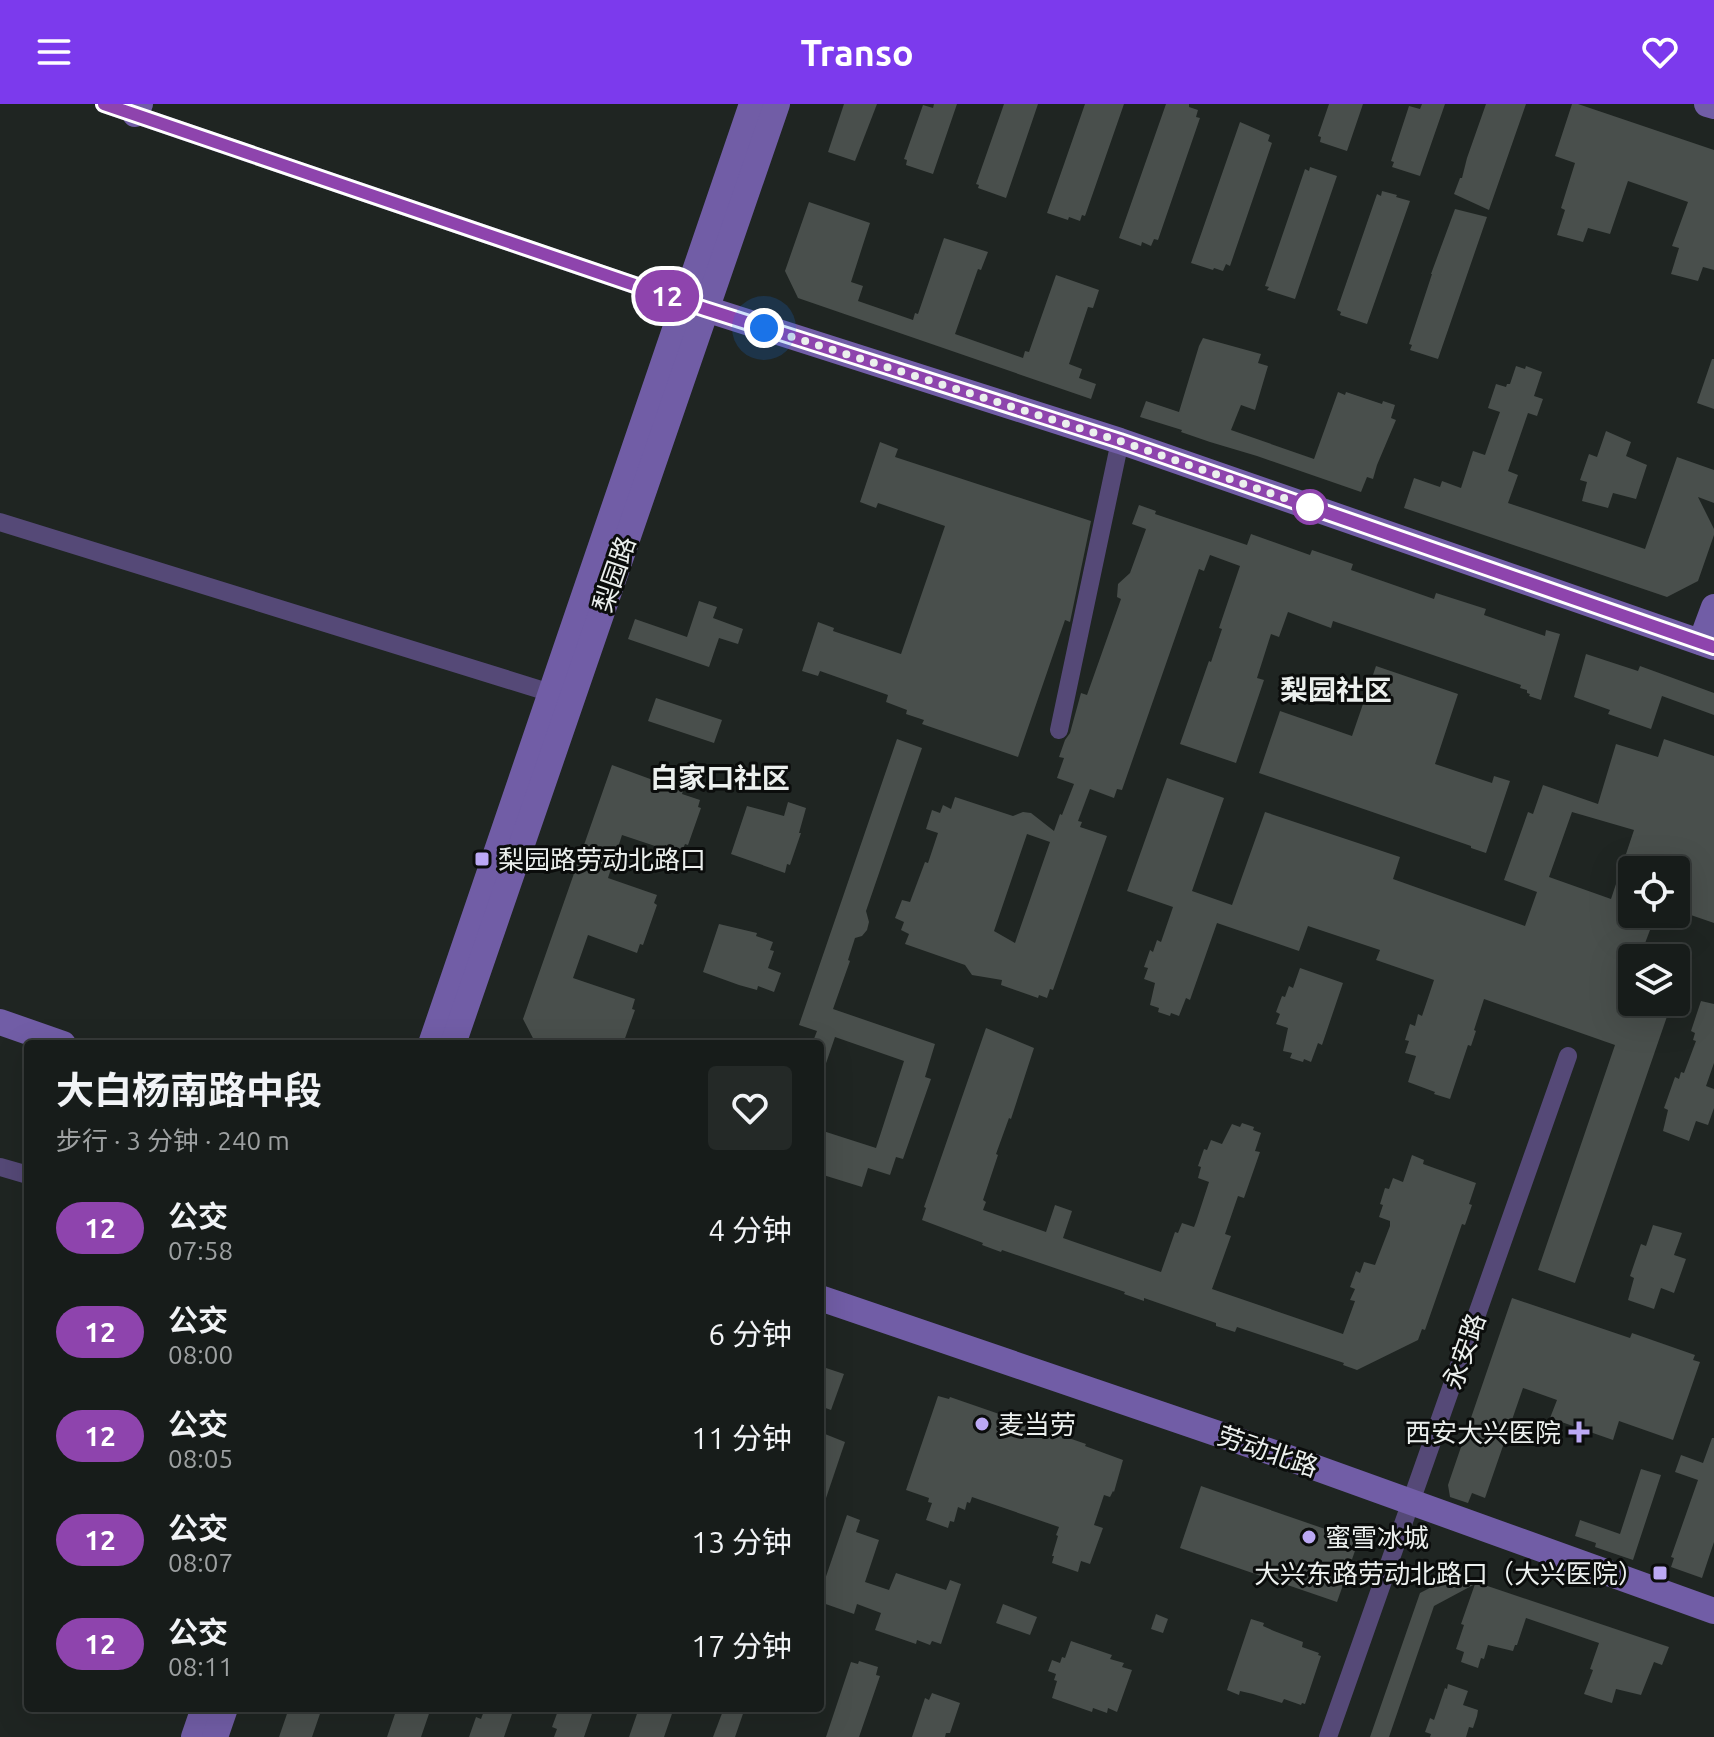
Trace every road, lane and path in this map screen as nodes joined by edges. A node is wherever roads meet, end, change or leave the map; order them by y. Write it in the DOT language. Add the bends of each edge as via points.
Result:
graph roads {
  1 [pos="104,104"];
  2 [pos="752,104"];
  3 [pos="777,104"];
  4 [pos="1707,104"];
  5 [pos="1714,106"];
  6 [pos="137,109"];
  7 [pos="694,305"];
  8 [pos="1120,441"];
  9 [pos="0,522"];
  10 [pos="1714,607"];
  11 [pos="1708,645"];
  12 [pos="551,693"];
  13 [pos="1059,730"];
  14 [pos="0,1022"];
  15 [pos="52,1040"];
  16 [pos="432,1040"];
  17 [pos="454,1040"];
  18 [pos="1568,1056"];
  19 [pos="0,1167"];
  20 [pos="24,1174"];
  21 [pos="824,1299"];
  22 [pos="1410,1502"];
  23 [pos="1714,1611"];
  24 [pos="203,1712"];
  25 [pos="224,1712"];
  26 [pos="194,1737"];
  27 [pos="215,1737"];
  28 [pos="1328,1737"];
  1 -- 6 [label="street"];
  2 -- 7 [label="street, 梨园路"];
  3 -- 7 [label="street, 梨园路"];
  4 -- 5 [label="street"];
  6 -- 7 [label="street"];
  7 -- 8 [label="street"];
  7 -- 12 [label="street, 梨园路"];
  7 -- 17 [label="street, 梨园路"];
  8 -- 11 [label="street"];
  8 -- 13 [label="street"];
  9 -- 12 [label="street"];
  10 -- 11 [label="street"];
  12 -- 16 [label="street, 梨园路"];
  14 -- 15 [label="street"];
  18 -- 22 [label="street, 永安路"];
  19 -- 20 [label="street"];
  21 -- 22 [label="street, 劳动北路"];
  22 -- 23 [label="street, 劳动北路"];
  22 -- 28 [label="street, 永安路"];
  24 -- 26 [label="street"];
  25 -- 27 [label="street"];
}
